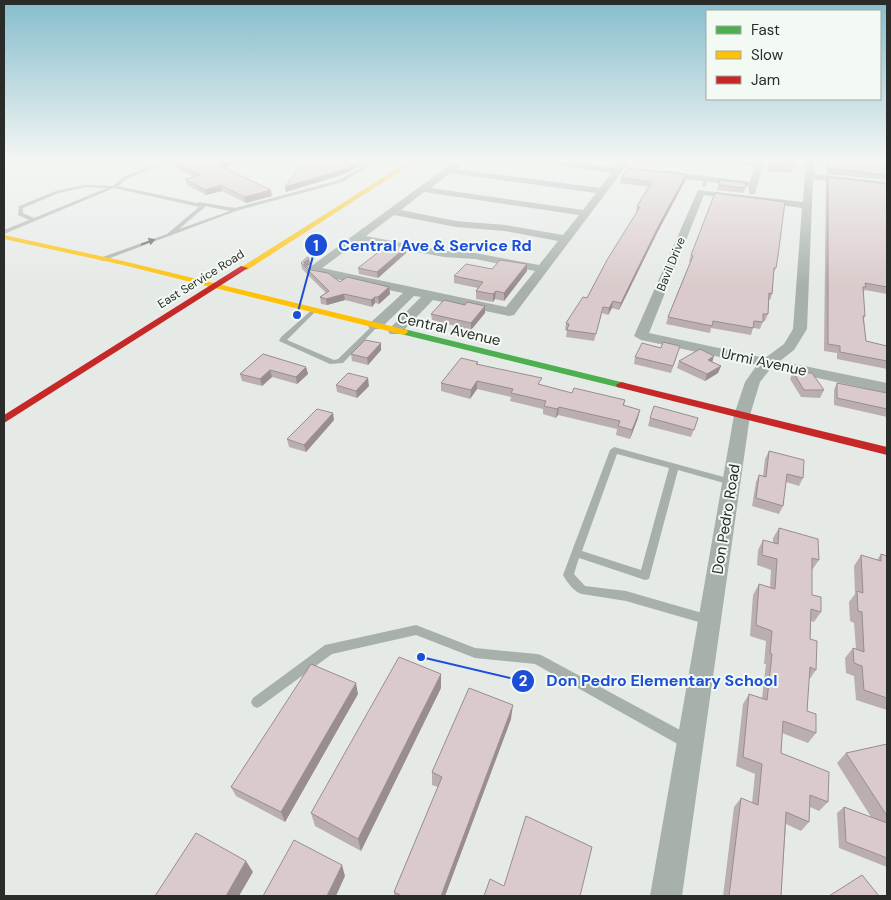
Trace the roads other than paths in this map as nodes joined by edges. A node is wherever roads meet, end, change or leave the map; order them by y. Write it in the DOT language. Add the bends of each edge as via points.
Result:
graph roads {
  1 [pos="31,203"];
  2 [pos="76,203"];
  3 [pos="194,203"];
  4 [pos="261,203"];
  5 [pos="346,203"];
  6 [pos="403,203"];
  7 [pos="516,203"];
  8 [pos="593,203"];
  9 [pos="697,203"];
  10 [pos="792,203"];
  11 [pos="807,203"];
  12 [pos="199,204"];
  13 [pos="807,206"];
  14 [pos="235,210"];
  15 [pos="391,212"];
  16 [pos="584,213"];
  17 [pos="34,220"];
  18 [pos="4,232"];
  19 [pos="169,235"];
  20 [pos="4,236"];
  21 [pos="356,237"];
  22 [pos="566,239"];
  23 [pos="102,259"];
  24 [pos="542,269"];
  25 [pos="203,270"];
  26 [pos="174,277"];
  27 [pos="215,287"];
  28 [pos="411,292"];
  29 [pos="429,296"];
  30 [pos="313,311"];
  31 [pos="376,326"];
  32 [pos="395,331"];
  33 [pos="641,336"];
  34 [pos="768,363"];
  35 [pos="887,388"];
  36 [pos="742,415"];
  37 [pos="4,420"];
  38 [pos="887,452"];
  39 [pos="674,467"];
  40 [pos="731,482"];
  41 [pos="576,553"];
  42 [pos="710,620"];
  43 [pos="257,702"];
  44 [pos="690,744"];
  45 [pos="666,896"];
  1 -- 17 [label="lane" via="21,207 20,214"];
  2 -- 17 [label="lane"];
  3 -- 12 [label="lane"];
  4 -- 14 [label="lane"];
  5 -- 27 [label="street, East Service Road"];
  6 -- 15 [label="street"];
  7 -- 16 [label="street"];
  8 -- 16 [label="street"];
  9 -- 33 [label="street, Bavil Drive"];
  10 -- 13 [label="street"];
  11 -- 13 [label="street, Don Pedro Road"];
  12 -- 14 [label="lane"];
  12 -- 19 [label="lane" via="203,208"];
  13 -- 34 [label="street, Don Pedro Road" via="800,329 790,348"];
  14 -- 19 [label="lane"];
  15 -- 21 [label="street"];
  15 -- 22 [label="street"];
  16 -- 22 [label="street"];
  17 -- 18 [label="lane"];
  23 -- 19 [label="lane, one-way"];
  20 -- 23 [label="street, Central Avenue"];
  21 -- 24 [label="street"];
  21 -- 28 [label="street" via="312,270"];
  22 -- 24 [label="street"];
  23 -- 26 [label="street, Central Avenue"];
  24 -- 29 [label="street" via="509,312"];
  25 -- 26 [label="street"];
  26 -- 27 [label="street, Central Avenue"];
  27 -- 30 [label="street, Central Avenue"];
  27 -- 37 [label="street, East Service Road"];
  28 -- 29 [label="street"];
  28 -- 31 [label="street"];
  29 -- 32 [label="street"];
  30 -- 31 [label="street, Central Avenue"];
  30 -- 31 [label="lane" via="283,341 333,362 340,361"];
  31 -- 32 [label="street, Central Avenue"];
  32 -- 36 [label="street, Central Avenue"];
  33 -- 34 [label="street, Urmi Avenue"];
  34 -- 35 [label="street, Urmi Avenue"];
  34 -- 36 [label="street, Don Pedro Road" via="756,375"];
  36 -- 38 [label="street, Central Avenue"];
  36 -- 40 [label="street, Don Pedro Road"];
  39 -- 40 [label="lane"];
  39 -- 41 [label="lane" via="614,450"];
  39 -- 41 [label="lane" via="644,576"];
  40 -- 42 [label="street, Don Pedro Road"];
  41 -- 42 [label="lane" via="568,575 582,590 626,596"];
  42 -- 44 [label="street, Don Pedro Road"];
  43 -- 44 [label="lane" via="329,649 416,630 476,653 537,659"];
  44 -- 45 [label="street, Don Pedro Road"];
}
